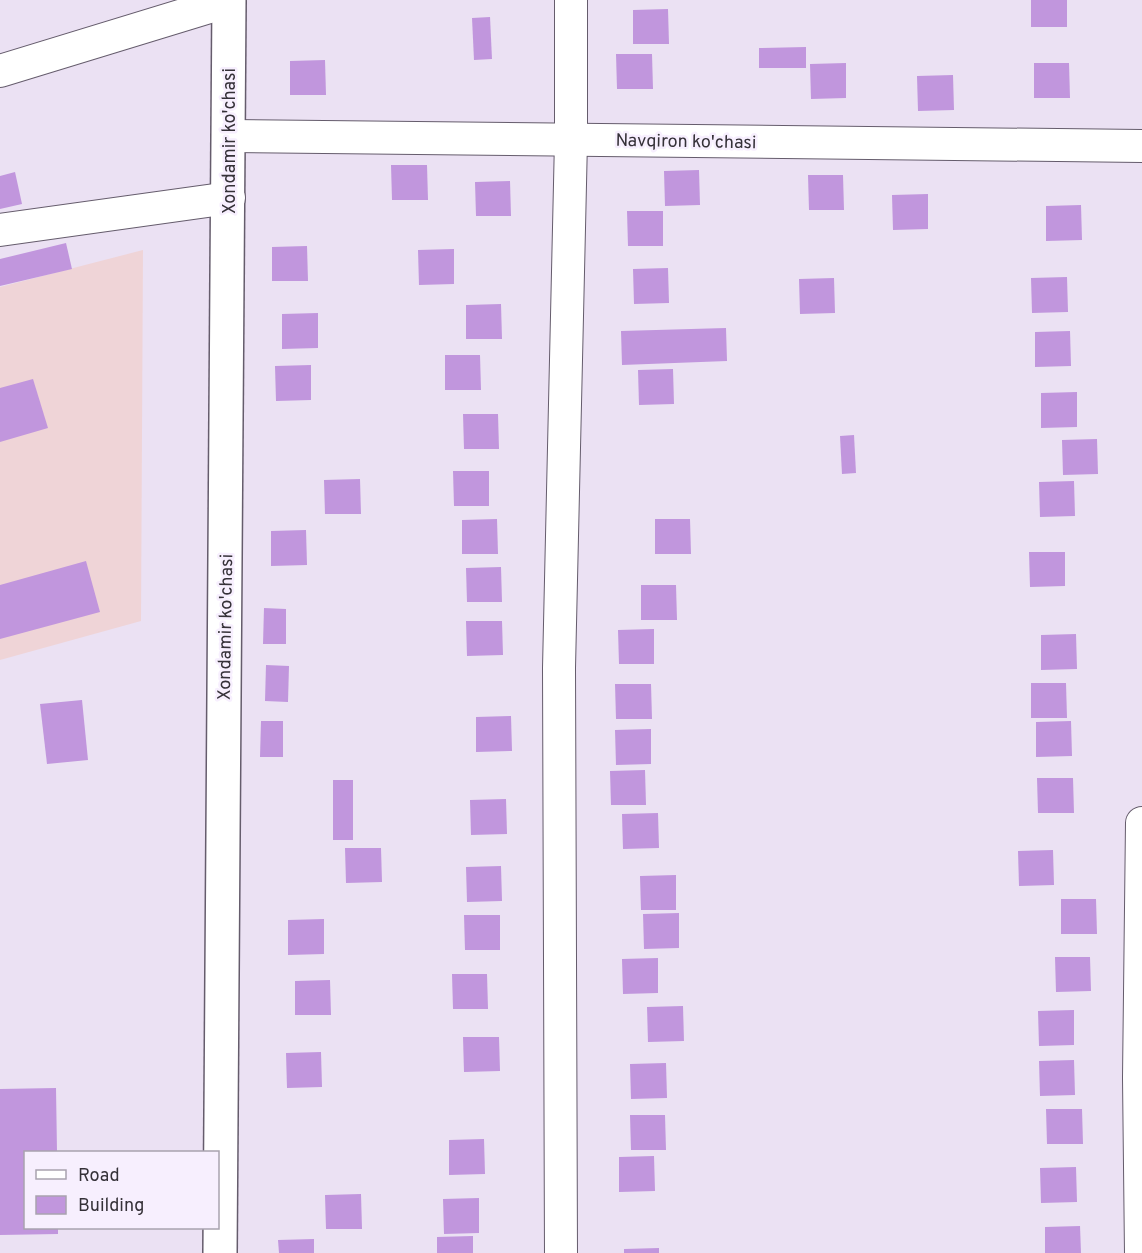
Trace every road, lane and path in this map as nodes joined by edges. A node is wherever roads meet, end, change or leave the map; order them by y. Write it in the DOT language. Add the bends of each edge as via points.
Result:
graph roads {
  1 [pos="228,0"];
  2 [pos="571,0"];
  3 [pos="0,71"];
  4 [pos="229,136"];
  5 [pos="571,140"];
  6 [pos="1142,146"];
  7 [pos="229,198"];
  8 [pos="0,230"];
  9 [pos="1142,823"];
  10 [pos="220,1253"];
  11 [pos="561,1253"];
  12 [pos="1141,1253"];
  1 -- 3 [label="street"];
  1 -- 4 [label="main road, Xondamir ko'chasi"];
  2 -- 5 [label="street"];
  4 -- 5 [label="street, Navqiron ko'chasi"];
  4 -- 7 [label="main road, Xondamir ko'chasi"];
  5 -- 6 [label="street, Navqiron ko'chasi"];
  5 -- 11 [label="street" via="559,668"];
  7 -- 8 [label="street"];
  7 -- 10 [label="main road, Xondamir ko'chasi"];
  9 -- 12 [label="street"];
}
